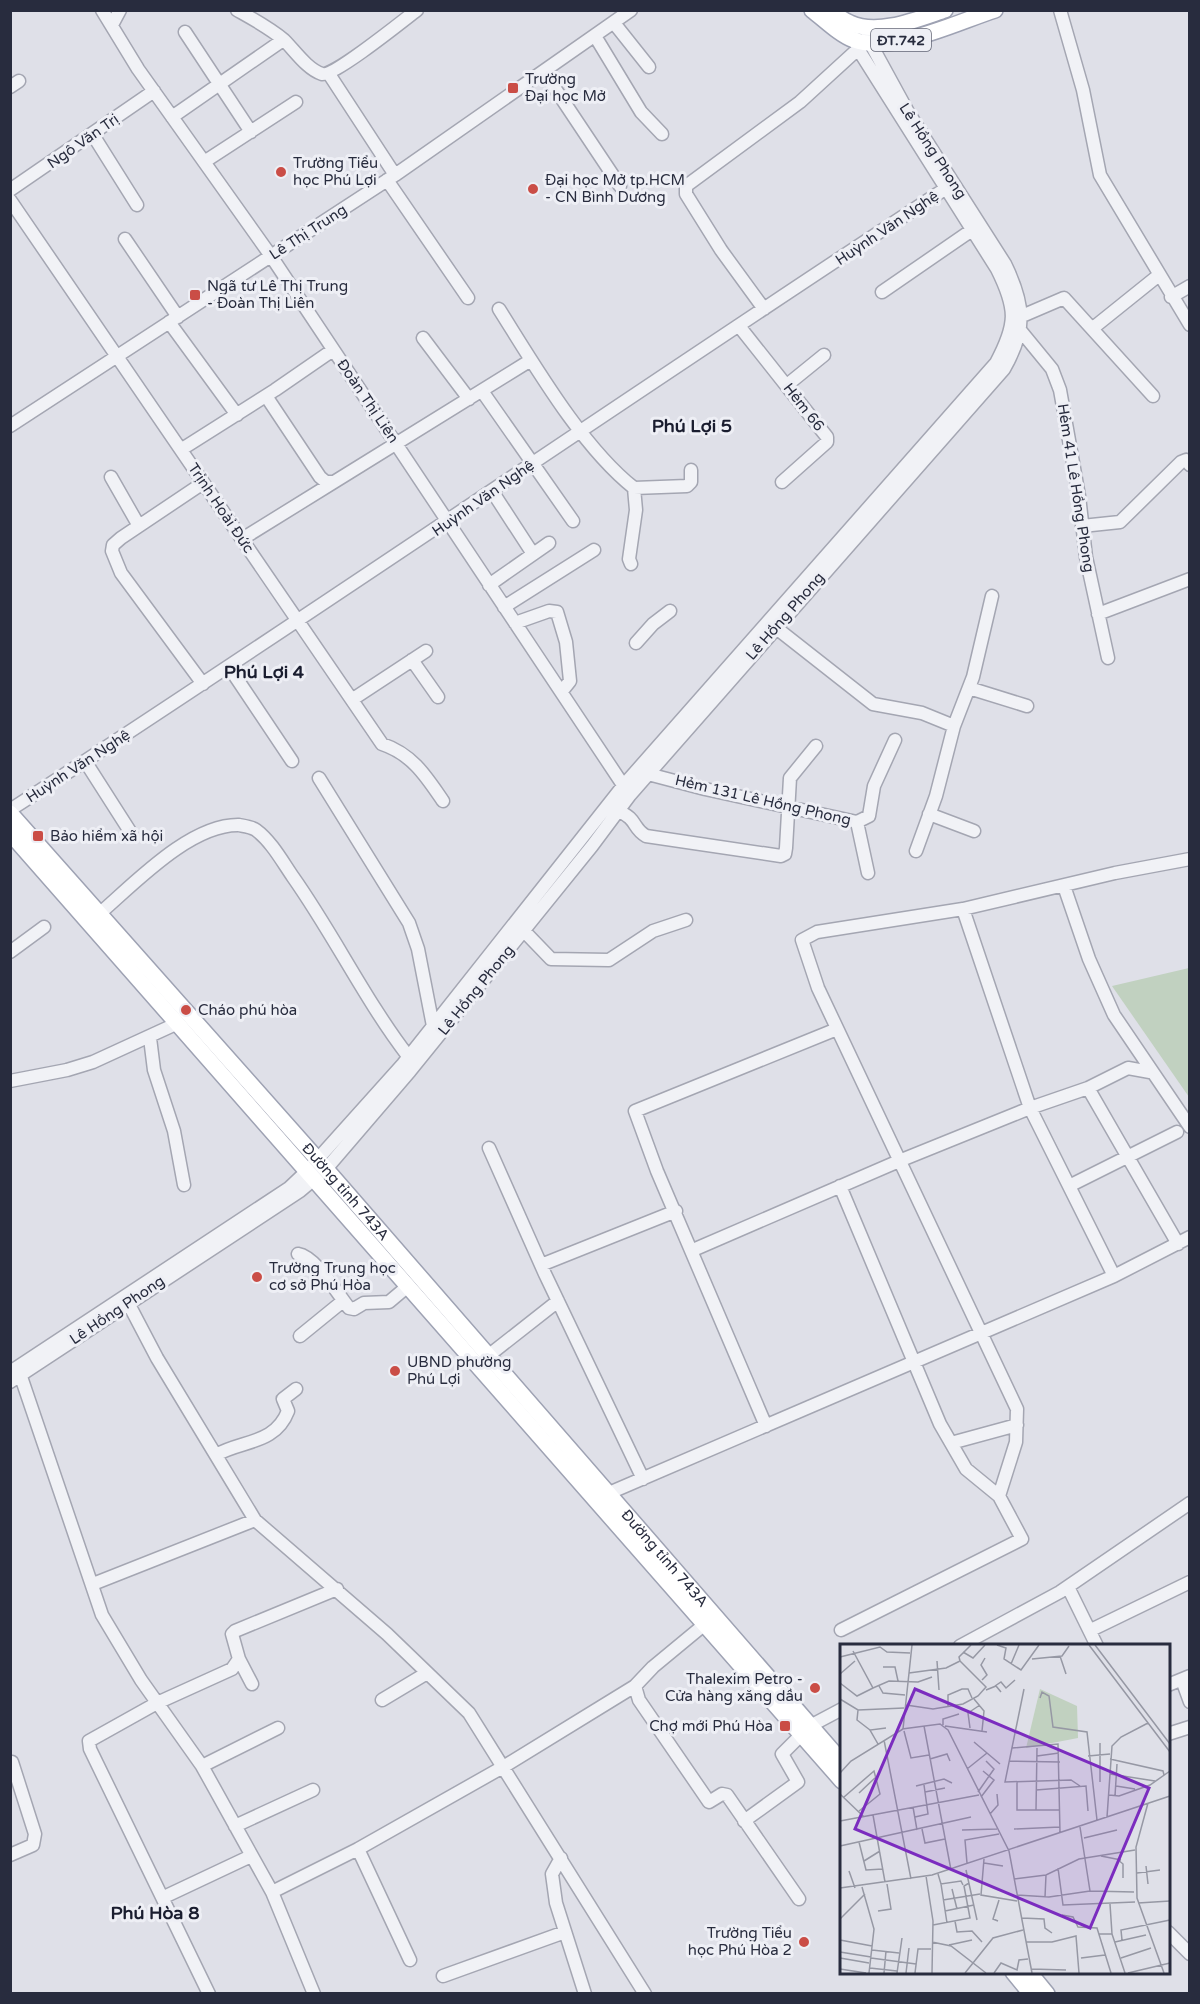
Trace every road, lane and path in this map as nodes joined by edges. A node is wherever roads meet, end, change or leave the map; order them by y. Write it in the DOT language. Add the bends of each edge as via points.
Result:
graph roads {
  1 [pos="102,10"];
  2 [pos="120,10"];
  3 [pos="237,10"];
  4 [pos="417,10"];
  5 [pos="631,10"];
  6 [pos="812,10"];
  7 [pos="830,10"];
  8 [pos="945,10"];
  9 [pos="995,10"];
  10 [pos="1060,10"];
  11 [pos="614,23"];
  12 [pos="112,25"];
  13 [pos="857,25"];
  14 [pos="185,32"];
  15 [pos="595,36"];
  16 [pos="283,40"];
  17 [pos="860,44"];
  18 [pos="649,67"];
  19 [pos="544,72"];
  20 [pos="329,74"];
  21 [pos="219,84"];
  22 [pos="154,91"];
  23 [pos="297,102"];
  24 [pos="172,117"];
  25 [pos="251,132"];
  26 [pos="662,134"];
  27 [pos="93,135"];
  28 [pos="204,162"];
  29 [pos="391,178"];
  30 [pos="620,186"];
  31 [pos="950,186"];
  32 [pos="10,190"];
  33 [pos="10,200"];
  34 [pos="137,205"];
  35 [pos="972,230"];
  36 [pos="125,239"];
  37 [pos="271,256"];
  38 [pos="1159,275"];
  39 [pos="1190,286"];
  40 [pos="882,292"];
  41 [pos="1171,297"];
  42 [pos="468,298"];
  43 [pos="499,309"];
  44 [pos="764,309"];
  45 [pos="1022,316"];
  46 [pos="173,320"];
  47 [pos="1190,325"];
  48 [pos="739,326"];
  49 [pos="1093,328"];
  50 [pos="1020,330"];
  51 [pos="423,338"];
  52 [pos="333,350"];
  53 [pos="824,355"];
  54 [pos="117,356"];
  55 [pos="531,360"];
  56 [pos="787,385"];
  57 [pos="482,392"];
  58 [pos="266,396"];
  59 [pos="1153,396"];
  60 [pos="469,399"];
  61 [pos="237,415"];
  62 [pos="10,426"];
  63 [pos="581,430"];
  64 [pos="397,444"];
  65 [pos="182,449"];
  66 [pos="534,463"];
  67 [pos="1190,465"];
  68 [pos="691,470"];
  69 [pos="111,477"];
  70 [pos="334,482"];
  71 [pos="782,482"];
  72 [pos="203,483"];
  73 [pos="634,488"];
  74 [pos="492,491"];
  75 [pos="573,521"];
  76 [pos="447,523"];
  77 [pos="139,526"];
  78 [pos="1082,526"];
  79 [pos="242,538"];
  80 [pos="549,543"];
  81 [pos="594,550"];
  82 [pos="533,554"];
  83 [pos="631,564"];
  84 [pos="1190,579"];
  85 [pos="489,585"];
  86 [pos="992,596"];
  87 [pos="504,607"];
  88 [pos="670,611"];
  89 [pos="1098,614"];
  90 [pos="299,621"];
  91 [pos="515,622"];
  92 [pos="775,627"];
  93 [pos="636,643"];
  94 [pos="426,651"];
  95 [pos="1108,658"];
  96 [pos="412,660"];
  97 [pos="229,667"];
  98 [pos="203,684"];
  99 [pos="969,688"];
  100 [pos="562,692"];
  101 [pos="438,697"];
  102 [pos="353,699"];
  103 [pos="1027,706"];
  104 [pos="954,726"];
  105 [pos="895,740"];
  106 [pos="816,746"];
  107 [pos="86,761"];
  108 [pos="292,761"];
  109 [pos="648,774"];
  110 [pos="319,778"];
  111 [pos="626,790"];
  112 [pos="443,801"];
  113 [pos="787,807"];
  114 [pos="618,811"];
  115 [pos="10,812"];
  116 [pos="929,814"];
  117 [pos="857,822"];
  118 [pos="974,831"];
  119 [pos="10,833"];
  120 [pos="131,833"];
  121 [pos="916,851"];
  122 [pos="1190,859"];
  123 [pos="868,873"];
  124 [pos="1064,886"];
  125 [pos="963,909"];
  126 [pos="99,914"];
  127 [pos="686,920"];
  128 [pos="44,927"];
  129 [pos="524,931"];
  130 [pos="10,952"];
  131 [pos="178,1023"];
  132 [pos="433,1026"];
  133 [pos="837,1029"];
  134 [pos="150,1038"];
  135 [pos="408,1056"];
  136 [pos="1150,1072"];
  137 [pos="10,1081"];
  138 [pos="1088,1088"];
  139 [pos="1030,1108"];
  140 [pos="1190,1127"];
  141 [pos="1177,1132"];
  142 [pos="489,1148"];
  143 [pos="1128,1156"];
  144 [pos="899,1161"];
  145 [pos="316,1170"];
  146 [pos="184,1185"];
  147 [pos="840,1186"];
  148 [pos="1069,1186"];
  149 [pos="676,1211"];
  150 [pos="1190,1237"];
  151 [pos="1178,1244"];
  152 [pos="693,1250"];
  153 [pos="298,1254"];
  154 [pos="541,1265"];
  155 [pos="1114,1276"];
  156 [pos="408,1286"];
  157 [pos="125,1299"];
  158 [pos="344,1301"];
  159 [pos="558,1301"];
  160 [pos="449,1321"];
  161 [pos="983,1334"];
  162 [pos="300,1336"];
  163 [pos="488,1356"];
  164 [pos="915,1363"];
  165 [pos="15,1374"];
  166 [pos="296,1389"];
  167 [pos="526,1410"];
  168 [pos="1017,1425"];
  169 [pos="766,1426"];
  170 [pos="951,1443"];
  171 [pos="216,1455"];
  172 [pos="643,1479"];
  173 [pos="999,1496"];
  174 [pos="603,1498"];
  175 [pos="1190,1503"];
  176 [pos="255,1520"];
  177 [pos="1190,1582"];
  178 [pos="93,1584"];
  179 [pos="1068,1587"];
  180 [pos="337,1589"];
  181 [pos="710,1620"];
  182 [pos="841,1630"];
  183 [pos="1090,1630"];
  184 [pos="964,1644"];
  185 [pos="1095,1644"];
  186 [pos="239,1659"];
  187 [pos="428,1673"];
  188 [pos="1186,1678"];
  189 [pos="252,1684"];
  190 [pos="1170,1684"];
  191 [pos="634,1686"];
  192 [pos="382,1700"];
  193 [pos="1190,1702"];
  194 [pos="157,1703"];
  195 [pos="840,1710"];
  196 [pos="1190,1727"];
  197 [pos="278,1728"];
  198 [pos="805,1731"];
  199 [pos="1170,1733"];
  200 [pos="840,1760"];
  201 [pos="12,1762"];
  202 [pos="202,1766"];
  203 [pos="503,1767"];
  204 [pos="840,1777"];
  205 [pos="313,1790"];
  206 [pos="744,1821"];
  207 [pos="235,1826"];
  208 [pos="358,1849"];
  209 [pos="10,1855"];
  210 [pos="251,1856"];
  211 [pos="561,1857"];
  212 [pos="272,1892"];
  213 [pos="164,1897"];
  214 [pos="798,1899"];
  215 [pos="565,1932"];
  216 [pos="1170,1934"];
  217 [pos="1190,1954"];
  218 [pos="410,1960"];
  219 [pos="1015,1974"];
  220 [pos="1031,1974"];
  221 [pos="443,1976"];
  222 [pos="640,1992"];
  223 [pos="585,1993"];
  224 [pos="209,1994"];
  225 [pos="314,1994"];
  226 [pos="1031,1994"];
  227 [pos="1047,1994"];
  1 -- 12 [label="street, Đoàn Thị Liên"];
  2 -- 12 [label="street"];
  3 -- 16 [label="street"];
  4 -- 20 [label="street"];
  5 -- 11 [label="street, Lê Thị Trung"];
  6 -- 17 [label="main road, ĐT.742"];
  7 -- 13 [label="main road, ĐT.742"];
  8 -- 13 [label="main road, ĐT.742" via="904,24"];
  9 -- 17 [label="main road, ĐT.742" via="913,38"];
  10 -- 38 [label="street" via="1083,90 1100,175"];
  11 -- 15 [label="street, Lê Thị Trung"];
  11 -- 18 [label="street"];
  12 -- 22 [label="street, Đoàn Thị Liên"];
  13 -- 17 [label="street, Lê Hồng Phong"];
  14 -- 21 [label="street"];
  15 -- 19 [label="street, Lê Thị Trung"];
  15 -- 26 [label="street" via="641,112"];
  16 -- 20 [label="street" via="310,66"];
  16 -- 21 [label="street"];
  17 -- 31 [label="street, Lê Hồng Phong" via="908,112"];
  17 -- 44 [label="street" via="800,102 686,186 686,194 715,241"];
  19 -- 29 [label="street, Lê Thị Trung"];
  19 -- 30 [label="street"];
  20 -- 29 [label="street"];
  21 -- 24 [label="street"];
  21 -- 25 [label="street"];
  22 -- 24 [label="street, Đoàn Thị Liên"];
  22 -- 27 [label="street, Ngô Văn Trị"];
  23 -- 25 [label="street"];
  24 -- 28 [label="street, Đoàn Thị Liên"];
  25 -- 28 [label="street"];
  27 -- 32 [label="street, Ngô Văn Trị"];
  27 -- 34 [label="street"];
  28 -- 37 [label="street, Đoàn Thị Liên"];
  29 -- 37 [label="street, Lê Thị Trung"];
  29 -- 42 [label="street"];
  31 -- 35 [label="street, Lê Hồng Phong"];
  31 -- 44 [label="street, Huỳnh Văn Nghệ"];
  31 -- 45 [label="street, Lê Hồng Phong" via="1005,264 1018,290"];
  33 -- 54 [label="street, Trịnh Hoài Đức"];
  35 -- 40 [label="street"];
  35 -- 111 [label="street, Lê Hồng Phong" via="1009,293 1010,337 996,363"];
  36 -- 46 [label="street"];
  37 -- 46 [label="street, Lê Thị Trung"];
  37 -- 52 [label="street, Đoàn Thị Liên"];
  38 -- 41 [label="street"];
  38 -- 49 [label="street"];
  39 -- 41 [label="street"];
  41 -- 47 [label="street"];
  43 -- 55 [label="street"];
  44 -- 48 [label="street, Huỳnh Văn Nghệ"];
  45 -- 49 [label="street" via="1064,298"];
  45 -- 50 [label="street, Lê Hồng Phong"];
  46 -- 54 [label="street, Lê Thị Trung"];
  46 -- 61 [label="street"];
  48 -- 56 [label="street, Hẻm 66"];
  48 -- 63 [label="street, Huỳnh Văn Nghệ"];
  49 -- 59 [label="street"];
  50 -- 78 [label="street, Hẻm 41 Lê Hồng Phong" via="1052,369 1060,390"];
  50 -- 92 [label="street, Lê Hồng Phong" via="1004,369"];
  51 -- 60 [label="street"];
  52 -- 58 [label="street"];
  52 -- 64 [label="street, Đoàn Thị Liên"];
  53 -- 56 [label="street"];
  54 -- 62 [label="street, Lê Thị Trung"];
  54 -- 65 [label="street, Trịnh Hoài Đức"];
  55 -- 57 [label="street"];
  55 -- 63 [label="street"];
  56 -- 71 [label="street, Hẻm 66" via="824,430 827,442"];
  57 -- 60 [label="street"];
  57 -- 66 [label="street"];
  58 -- 61 [label="street"];
  58 -- 70 [label="street" via="320,477"];
  60 -- 64 [label="street"];
  61 -- 65 [label="street"];
  63 -- 66 [label="street, Huỳnh Văn Nghệ"];
  63 -- 73 [label="street" via="603,460"];
  64 -- 70 [label="street"];
  64 -- 76 [label="street, Đoàn Thị Liên"];
  65 -- 72 [label="street, Trịnh Hoài Đức"];
  66 -- 74 [label="street, Huỳnh Văn Nghệ"];
  66 -- 75 [label="street"];
  67 -- 78 [label="street" via="1186,460 1181,462 1120,522"];
  68 -- 73 [label="street" via="687,486"];
  69 -- 77 [label="street"];
  70 -- 79 [label="street"];
  72 -- 77 [label="street"];
  72 -- 79 [label="street, Trịnh Hoài Đức"];
  73 -- 83 [label="street"];
  74 -- 76 [label="street, Huỳnh Văn Nghệ"];
  74 -- 82 [label="street"];
  76 -- 85 [label="street, Đoàn Thị Liên"];
  76 -- 90 [label="street, Huỳnh Văn Nghệ"];
  77 -- 98 [label="street" via="113,545 112,551 121,573"];
  78 -- 89 [label="street, Hẻm 41 Lê Hồng Phong"];
  79 -- 90 [label="street, Trịnh Hoài Đức"];
  80 -- 82 [label="street"];
  81 -- 87 [label="street"];
  82 -- 85 [label="street"];
  84 -- 89 [label="street"];
  85 -- 87 [label="street, Đoàn Thị Liên"];
  86 -- 99 [label="street"];
  87 -- 91 [label="street, Đoàn Thị Liên"];
  88 -- 93 [label="street"];
  89 -- 95 [label="street, Hẻm 41 Lê Hồng Phong"];
  90 -- 97 [label="street, Huỳnh Văn Nghệ"];
  90 -- 102 [label="street, Trịnh Hoài Đức"];
  91 -- 100 [label="street, Đoàn Thị Liên"];
  91 -- 100 [label="street" via="557,612 570,663 570,681"];
  92 -- 104 [label="street" via="873,704 922,713"];
  92 -- 109 [label="street, Lê Hồng Phong"];
  94 -- 96 [label="street"];
  96 -- 101 [label="street"];
  96 -- 102 [label="street"];
  97 -- 98 [label="street, Huỳnh Văn Nghệ"];
  97 -- 108 [label="street"];
  98 -- 107 [label="street, Huỳnh Văn Nghệ"];
  99 -- 103 [label="street"];
  99 -- 104 [label="street"];
  100 -- 111 [label="street, Đoàn Thị Liên"];
  102 -- 112 [label="street, Trịnh Hoài Đức" via="382,744 419,766"];
  104 -- 116 [label="street"];
  105 -- 117 [label="street, Hẻm 131 Lê Hồng Phong" via="874,786 869,816"];
  106 -- 113 [label="street" via="790,777"];
  107 -- 115 [label="street, Huỳnh Văn Nghệ"];
  107 -- 120 [label="street"];
  109 -- 111 [label="street, Lê Hồng Phong"];
  109 -- 113 [label="street, Hẻm 131 Lê Hồng Phong"];
  110 -- 132 [label="street" via="409,923"];
  111 -- 114 [label="street, Lê Hồng Phong"];
  111 -- 132 [label="street, Lê Hồng Phong"];
  113 -- 114 [label="street" via="786,848 781,856 646,836 634,819"];
  113 -- 117 [label="street, Hẻm 131 Lê Hồng Phong"];
  114 -- 129 [label="street, Lê Hồng Phong"];
  115 -- 126 [label="main road, Đường tỉnh 743A"];
  116 -- 118 [label="street"];
  116 -- 121 [label="street"];
  117 -- 123 [label="street"];
  119 -- 131 [label="main road, Đường tỉnh 743A"];
  122 -- 124 [label="street"];
  124 -- 125 [label="street"];
  124 -- 136 [label="street" via="1089,959 1114,1015"];
  125 -- 133 [label="street" via="804,937 802,945"];
  125 -- 139 [label="street"];
  126 -- 135 [label="street" via="180,846 201,834 239,825 254,829 302,891"];
  126 -- 145 [label="main road, Đường tỉnh 743A"];
  127 -- 129 [label="street" via="653,931 609,960 551,959"];
  128 -- 130 [label="street"];
  129 -- 145 [label="street, Lê Hồng Phong" via="410,1071"];
  131 -- 134 [label="street"];
  131 -- 145 [label="main road, Đường tỉnh 743A"];
  132 -- 135 [label="street, Lê Hồng Phong"];
  133 -- 144 [label="street"];
  133 -- 149 [label="street" via="635,1111"];
  134 -- 137 [label="street" via="67,1070"];
  134 -- 146 [label="street" via="154,1070 174,1131"];
  135 -- 145 [label="street, Lê Hồng Phong"];
  136 -- 138 [label="street" via="1128,1068"];
  136 -- 140 [label="street"];
  138 -- 139 [label="street"];
  138 -- 143 [label="street"];
  139 -- 144 [label="street"];
  139 -- 148 [label="street"];
  141 -- 143 [label="street"];
  142 -- 154 [label="street"];
  143 -- 148 [label="street"];
  143 -- 151 [label="street"];
  144 -- 147 [label="street"];
  144 -- 161 [label="street"];
  145 -- 156 [label="main road, Đường tỉnh 743A"];
  145 -- 157 [label="street, Lê Hồng Phong"];
  145 -- 160 [label="main road, Đường tỉnh 743A"];
  147 -- 152 [label="street"];
  147 -- 164 [label="street"];
  148 -- 155 [label="street"];
  149 -- 152 [label="street"];
  149 -- 154 [label="street"];
  150 -- 151 [label="street"];
  151 -- 155 [label="street"];
  152 -- 169 [label="street"];
  153 -- 158 [label="street" via="317,1265"];
  154 -- 159 [label="street"];
  155 -- 161 [label="street"];
  156 -- 158 [label="street" via="389,1302 364,1303 354,1309"];
  156 -- 160 [label="main road, Đường tỉnh 743A"];
  157 -- 165 [label="street, Lê Hồng Phong"];
  157 -- 171 [label="street"];
  158 -- 162 [label="street"];
  159 -- 163 [label="street"];
  159 -- 172 [label="street"];
  160 -- 163 [label="main road, Đường tỉnh 743A"];
  160 -- 167 [label="main road, Đường tỉnh 743A"];
  161 -- 164 [label="street"];
  161 -- 168 [label="street" via="1017,1409"];
  163 -- 167 [label="main road, Đường tỉnh 743A"];
  164 -- 169 [label="street"];
  164 -- 170 [label="street"];
  165 -- 178 [label="street"];
  166 -- 171 [label="street" via="283,1399 288,1411 276,1429 256,1443"];
  167 -- 174 [label="main road, Đường tỉnh 743A"];
  168 -- 170 [label="street"];
  168 -- 173 [label="street" via="1012,1461"];
  169 -- 172 [label="street"];
  170 -- 173 [label="street" via="966,1469"];
  171 -- 176 [label="street"];
  172 -- 174 [label="street"];
  173 -- 182 [label="street" via="1022,1539"];
  174 -- 181 [label="main road, Đường tỉnh 743A"];
  175 -- 179 [label="street"];
  176 -- 178 [label="street"];
  176 -- 180 [label="street"];
  177 -- 183 [label="street"];
  178 -- 194 [label="street" via="102,1615"];
  179 -- 183 [label="street"];
  179 -- 184 [label="street"];
  180 -- 186 [label="street" via="235,1631 232,1642"];
  180 -- 187 [label="street"];
  181 -- 191 [label="street"];
  181 -- 198 [label="main road, Đường tỉnh 743A"];
  183 -- 185 [label="street"];
  186 -- 189 [label="street"];
  186 -- 194 [label="street" via="232,1669"];
  187 -- 192 [label="street"];
  187 -- 203 [label="street" via="469,1713"];
  188 -- 190 [label="street"];
  188 -- 193 [label="street"];
  191 -- 203 [label="street"];
  191 -- 206 [label="street" via="639,1700 709,1802 725,1794"];
  194 -- 202 [label="street"];
  194 -- 213 [label="street" via="89,1741"];
  195 -- 198 [label="street"];
  196 -- 199 [label="street"];
  197 -- 202 [label="street"];
  198 -- 200 [label="main road, Đường tỉnh 743A"];
  198 -- 204 [label="main road, Đường tỉnh 743A"];
  198 -- 206 [label="street" via="782,1754 796,1776 796,1785"];
  201 -- 209 [label="street" via="34,1834 33,1845"];
  202 -- 207 [label="street"];
  203 -- 208 [label="street"];
  203 -- 211 [label="street"];
  205 -- 207 [label="street"];
  206 -- 214 [label="street"];
  207 -- 210 [label="street"];
  208 -- 212 [label="street"];
  208 -- 218 [label="street"];
  210 -- 212 [label="street"];
  210 -- 213 [label="street"];
  211 -- 215 [label="street" via="552,1874"];
  211 -- 222 [label="street"];
  212 -- 225 [label="street"];
  213 -- 224 [label="street"];
  215 -- 221 [label="street"];
  215 -- 223 [label="street"];
  216 -- 217 [label="street"];
  219 -- 226 [label="main road"];
  220 -- 227 [label="main road"];
}
